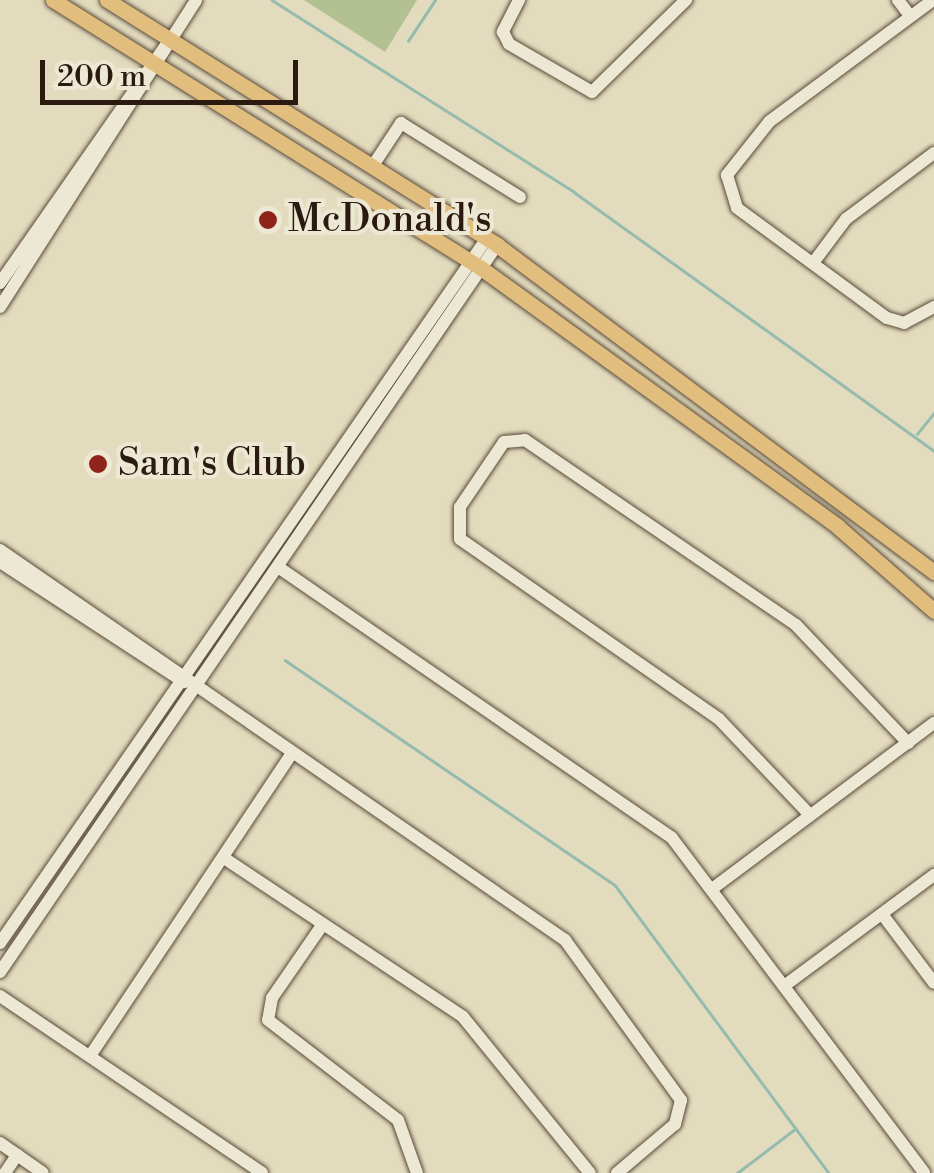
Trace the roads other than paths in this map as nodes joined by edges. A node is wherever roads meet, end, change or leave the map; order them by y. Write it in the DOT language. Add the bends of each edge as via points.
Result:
graph roads {
  1 [pos="54,0"];
  2 [pos="106,0"];
  3 [pos="196,0"];
  4 [pos="519,0"];
  5 [pos="686,0"];
  6 [pos="898,0"];
  7 [pos="933,0"];
  8 [pos="910,16"];
  9 [pos="170,41"];
  10 [pos="154,63"];
  11 [pos="934,152"];
  12 [pos="372,167"];
  13 [pos="520,197"];
  14 [pos="492,242"];
  15 [pos="813,263"];
  16 [pos="476,264"];
  17 [pos="0,283"];
  18 [pos="934,306"];
  19 [pos="0,307"];
  20 [pos="0,550"];
  21 [pos="0,562"];
  22 [pos="278,567"];
  23 [pos="934,572"];
  24 [pos="934,611"];
  25 [pos="183,676"];
  26 [pos="196,686"];
  27 [pos="934,723"];
  28 [pos="908,742"];
  29 [pos="292,753"];
  30 [pos="810,815"];
  31 [pos="224,858"];
  32 [pos="934,875"];
  33 [pos="712,888"];
  34 [pos="882,914"];
  35 [pos="323,924"];
  36 [pos="0,944"];
  37 [pos="0,972"];
  38 [pos="934,983"];
  39 [pos="784,986"];
  40 [pos="0,996"];
  41 [pos="90,1056"];
  42 [pos="0,1143"];
  43 [pos="17,1155"];
  44 [pos="5,1173"];
  45 [pos="43,1173"];
  46 [pos="262,1173"];
  47 [pos="418,1173"];
  48 [pos="590,1173"];
  49 [pos="618,1173"];
  50 [pos="924,1173"];
  1 -- 10 [label="main road"];
  2 -- 9 [label="main road"];
  3 -- 9 [label="street"];
  4 -- 5 [label="street" via="503,32 509,44 592,92"];
  6 -- 8 [label="street"];
  7 -- 8 [label="street"];
  8 -- 15 [label="street" via="735,158 727,176 737,208"];
  9 -- 10 [label="street"];
  9 -- 12 [label="main road"];
  10 -- 16 [label="main road"];
  10 -- 17 [label="street"];
  10 -- 19 [label="street"];
  11 -- 15 [label="street" via="846,219"];
  12 -- 13 [label="street" via="401,122"];
  12 -- 14 [label="main road"];
  14 -- 16 [label="street"];
  14 -- 23 [label="main road"];
  15 -- 18 [label="street" via="888,318 904,323"];
  16 -- 22 [label="street"];
  16 -- 24 [label="main road" via="837,526"];
  16 -- 25 [label="street"];
  20 -- 25 [label="street"];
  21 -- 25 [label="street"];
  22 -- 26 [label="street"];
  22 -- 33 [label="street" via="642,814"];
  25 -- 26 [label="street"];
  25 -- 36 [label="street"];
  26 -- 29 [label="street"];
  26 -- 37 [label="street"];
  27 -- 28 [label="street"];
  28 -- 30 [label="street"];
  28 -- 30 [label="street" via="796,626 513,437 460,508 460,538 719,719"];
  29 -- 31 [label="street"];
  29 -- 49 [label="street" via="565,940 676,1085 679,1119"];
  30 -- 33 [label="street"];
  31 -- 35 [label="street"];
  31 -- 41 [label="street"];
  32 -- 34 [label="street"];
  33 -- 39 [label="street"];
  34 -- 38 [label="street"];
  34 -- 39 [label="street"];
  35 -- 47 [label="street" via="272,998 268,1020 398,1120"];
  35 -- 48 [label="street" via="463,1016"];
  39 -- 50 [label="street"];
  40 -- 41 [label="street"];
  41 -- 46 [label="street"];
  42 -- 43 [label="street"];
  43 -- 44 [label="street"];
  43 -- 45 [label="street"];
}
